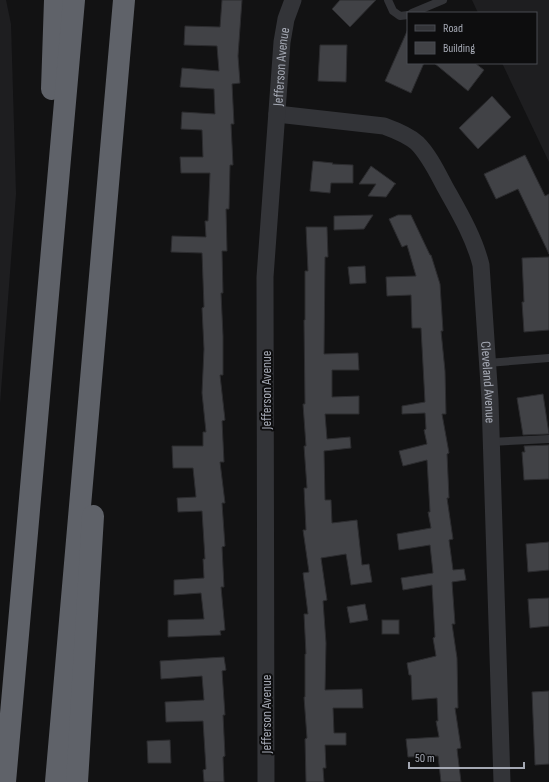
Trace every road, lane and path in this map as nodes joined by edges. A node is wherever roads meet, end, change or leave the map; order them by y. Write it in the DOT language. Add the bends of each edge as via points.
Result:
graph roads {
  1 [pos="55,0"];
  2 [pos="74,0"];
  3 [pos="124,0"];
  4 [pos="293,0"];
  5 [pos="388,0"];
  6 [pos="443,0"];
  7 [pos="414,12"];
  8 [pos="407,15"];
  9 [pos="278,114"];
  10 [pos="102,246"];
  11 [pos="549,358"];
  12 [pos="487,363"];
  13 [pos="41,380"];
  14 [pos="549,439"];
  15 [pos="490,442"];
  16 [pos="5,782"];
  17 [pos="56,782"];
  18 [pos="77,782"];
  19 [pos="266,782"];
  20 [pos="502,782"];
  1 -- 13 [label="highway" via="38,287"];
  2 -- 13 [label="highway"];
  3 -- 10 [label="highway"];
  4 -- 9 [label="street, Jefferson Avenue" via="282,42"];
  5 -- 8 [label="lane" via="393,11 400,16"];
  6 -- 7 [label="lane"];
  9 -- 12 [label="street, Cleveland Avenue" via="384,126 400,132 416,143 434,166 477,248 481,265"];
  9 -- 19 [label="street, Jefferson Avenue" via="265,277"];
  10 -- 17 [label="highway"];
  10 -- 18 [label="highway" via="92,553"];
  11 -- 12 [label="lane"];
  12 -- 15 [label="street, Cleveland Avenue"];
  13 -- 16 [label="highway"];
  14 -- 15 [label="lane"];
  15 -- 20 [label="street, Cleveland Avenue"];
}
